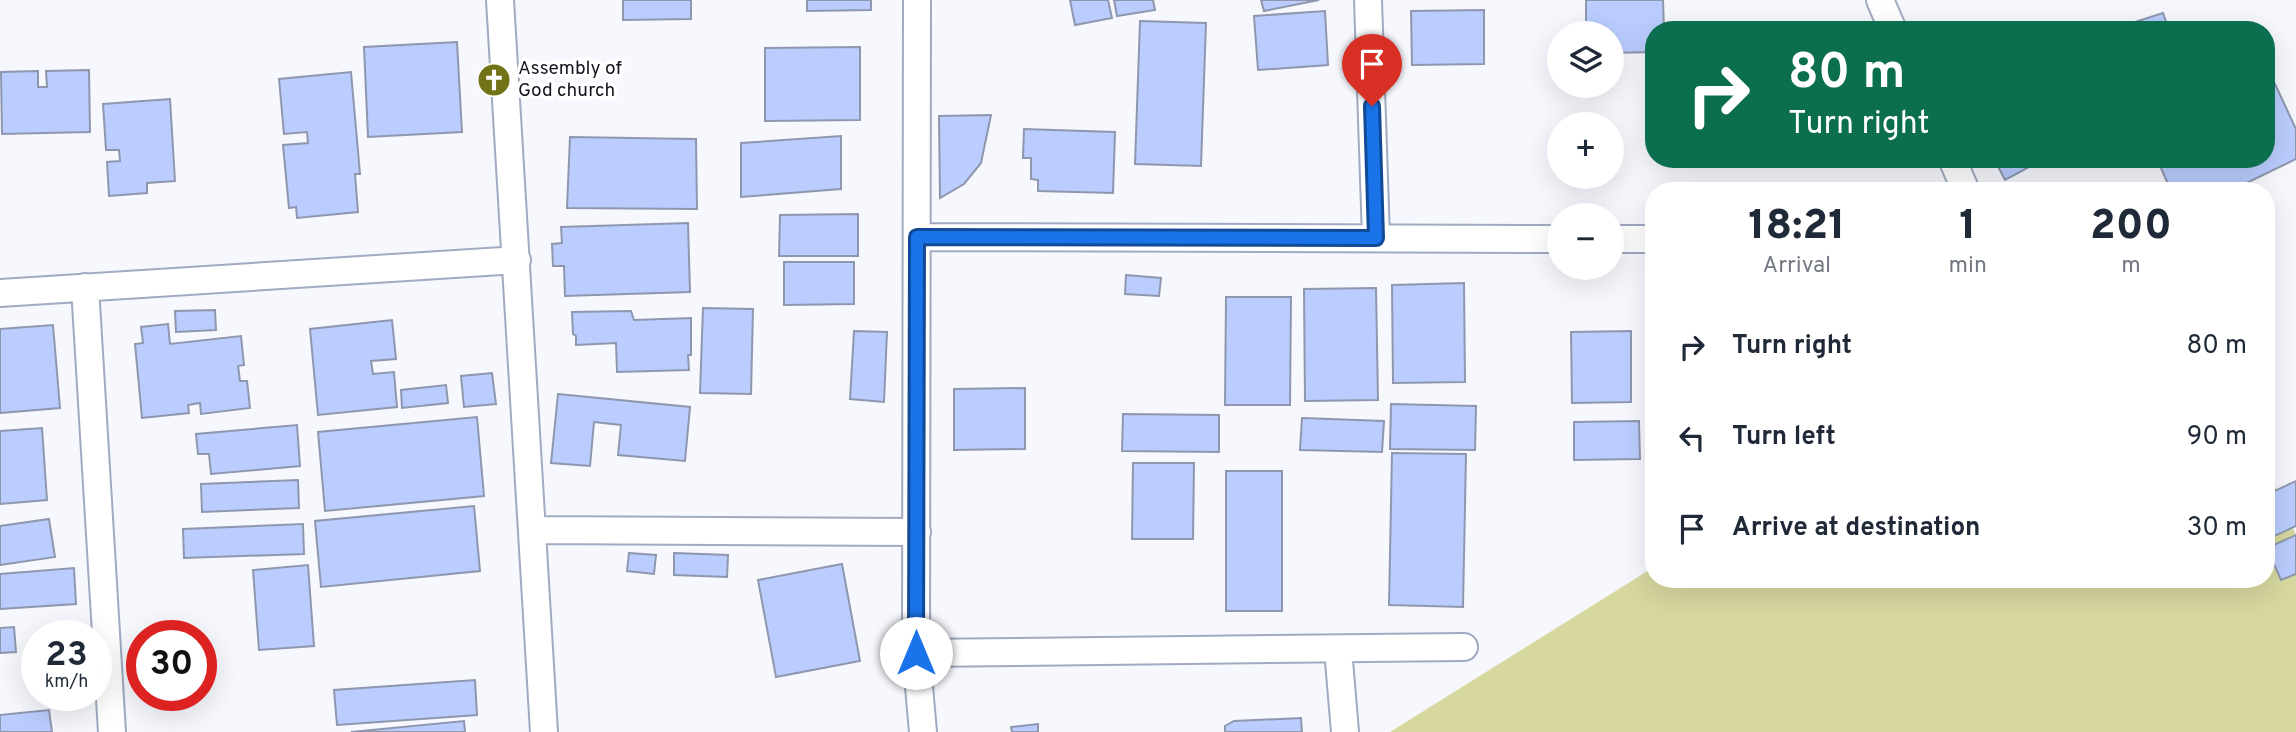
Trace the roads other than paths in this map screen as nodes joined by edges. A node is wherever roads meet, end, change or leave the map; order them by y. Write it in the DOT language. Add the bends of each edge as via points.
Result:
graph roads {
  1 [pos="500,0"];
  2 [pos="918,0"];
  3 [pos="1368,0"];
  4 [pos="1880,0"];
  5 [pos="1889,21"];
  6 [pos="917,237"];
  7 [pos="1376,238"];
  8 [pos="1547,239"];
  9 [pos="1624,239"];
  10 [pos="1645,239"];
  11 [pos="517,260"];
  12 [pos="85,287"];
  13 [pos="0,293"];
  14 [pos="532,530"];
  15 [pos="917,532"];
  16 [pos="1464,647"];
  17 [pos="1338,649"];
  18 [pos="916,653"];
  19 [pos="112,732"];
  20 [pos="544,732"];
  21 [pos="923,732"];
  22 [pos="1345,732"];
  1 -- 11 [label="street"];
  2 -- 6 [label="street"];
  3 -- 7 [label="street"];
  4 -- 5 [label="street"];
  6 -- 7 [label="street"];
  6 -- 15 [label="street"];
  7 -- 8 [label="street"];
  9 -- 10 [label="street"];
  11 -- 12 [label="street"];
  11 -- 14 [label="street"];
  12 -- 13 [label="street"];
  12 -- 19 [label="street"];
  14 -- 15 [label="street"];
  14 -- 20 [label="street"];
  15 -- 18 [label="street"];
  16 -- 17 [label="street"];
  17 -- 18 [label="street"];
  17 -- 22 [label="street"];
  18 -- 21 [label="street"];
}
